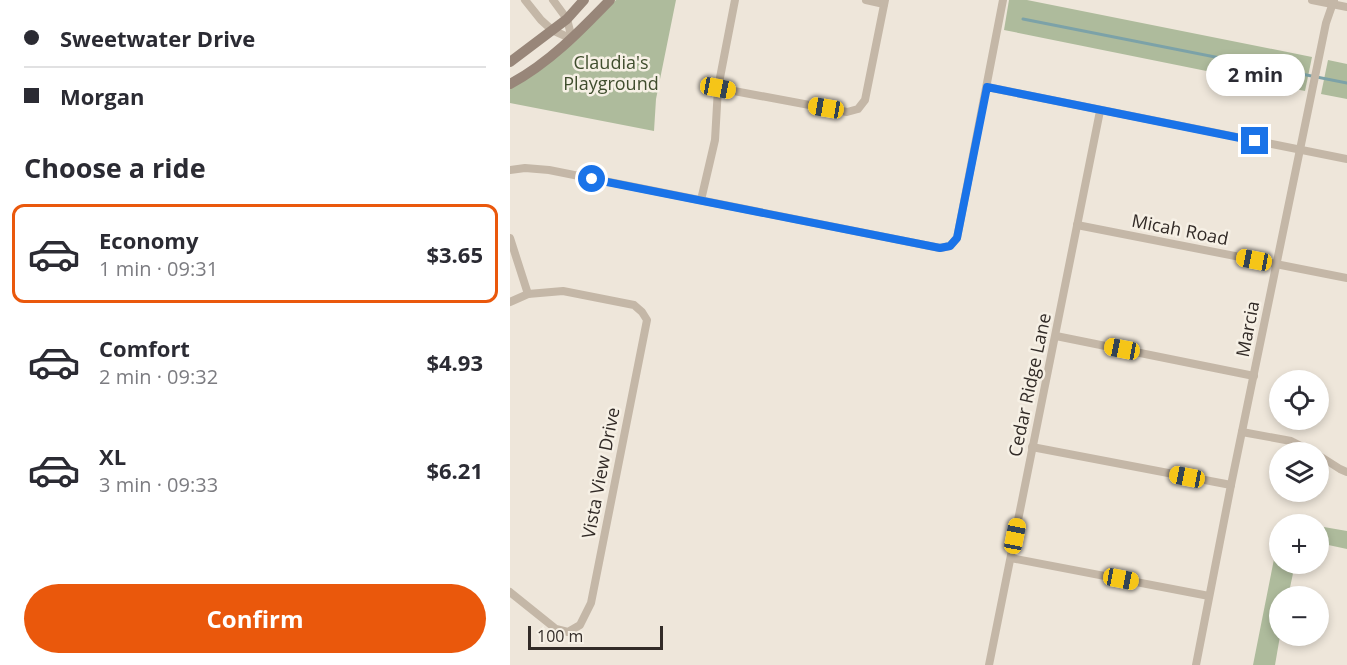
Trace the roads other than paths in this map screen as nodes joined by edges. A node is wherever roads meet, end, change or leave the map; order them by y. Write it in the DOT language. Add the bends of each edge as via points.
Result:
graph roads {
  1 [pos="525,0"];
  2 [pos="553,0"];
  3 [pos="584,0"];
  4 [pos="610,0"];
  5 [pos="735,0"];
  6 [pos="866,0"];
  7 [pos="1003,0"];
  8 [pos="1312,0"];
  9 [pos="885,2"];
  10 [pos="1333,2"];
  11 [pos="1347,7"];
  12 [pos="567,19"];
  13 [pos="552,30"];
  14 [pos="572,39"];
  15 [pos="510,62"];
  16 [pos="510,84"];
  17 [pos="987,87"];
  18 [pos="718,88"];
  19 [pos="1100,111"];
  20 [pos="1300,150"];
  21 [pos="1347,159"];
  22 [pos="510,170"];
  23 [pos="701,200"];
  24 [pos="1077,225"];
  25 [pos="510,238"];
  26 [pos="1276,264"];
  27 [pos="1347,278"];
  28 [pos="528,294"];
  29 [pos="510,302"];
  30 [pos="1056,336"];
  31 [pos="1254,376"];
  32 [pos="1242,432"];
  33 [pos="1293,442"];
  34 [pos="1032,447"];
  35 [pos="1329,462"];
  36 [pos="1347,472"];
  37 [pos="1231,485"];
  38 [pos="1011,558"];
  39 [pos="510,592"];
  40 [pos="1209,596"];
  41 [pos="989,665"];
  42 [pos="1196,665"];
  1 -- 13 [label="street"];
  2 -- 12 [label="street"];
  3 -- 12 [label="street"];
  4 -- 14 [label="street"];
  5 -- 18 [label="street"];
  6 -- 9 [label="street"];
  7 -- 17 [label="street"];
  8 -- 10 [label="street"];
  9 -- 18 [label="street" via="865,100 858,109 847,112"];
  10 -- 11 [label="street"];
  10 -- 20 [label="street, Marcia"];
  12 -- 13 [label="street"];
  12 -- 14 [label="street"];
  13 -- 14 [label="street"];
  13 -- 15 [label="street"];
  14 -- 16 [label="street"];
  17 -- 19 [label="street"];
  17 -- 23 [label="street" via="957,238 950,246 940,248"];
  18 -- 23 [label="street" via="715,140"];
  19 -- 20 [label="street"];
  19 -- 24 [label="street, Cedar Ridge Lane"];
  20 -- 21 [label="street"];
  20 -- 26 [label="street, Marcia"];
  22 -- 23 [label="street" via="549,170"];
  24 -- 26 [label="street, Micah Road"];
  24 -- 30 [label="street, Cedar Ridge Lane"];
  25 -- 28 [label="street"];
  26 -- 27 [label="street, Micah Road"];
  26 -- 31 [label="street, Marcia"];
  28 -- 29 [label="street"];
  28 -- 39 [label="street, Vista View Drive" via="563,291 634,305 647,320 591,603 580,625 568,632 556,629"];
  30 -- 31 [label="street"];
  30 -- 34 [label="street, Cedar Ridge Lane"];
  31 -- 32 [label="street, Marcia"];
  32 -- 33 [label="street"];
  32 -- 37 [label="street, Marcia"];
  34 -- 37 [label="street"];
  34 -- 38 [label="street, Cedar Ridge Lane"];
  35 -- 36 [label="street"];
  37 -- 40 [label="street, Marcia"];
  38 -- 40 [label="street"];
  38 -- 41 [label="street, Cedar Ridge Lane"];
  40 -- 42 [label="street, Marcia"];
}
